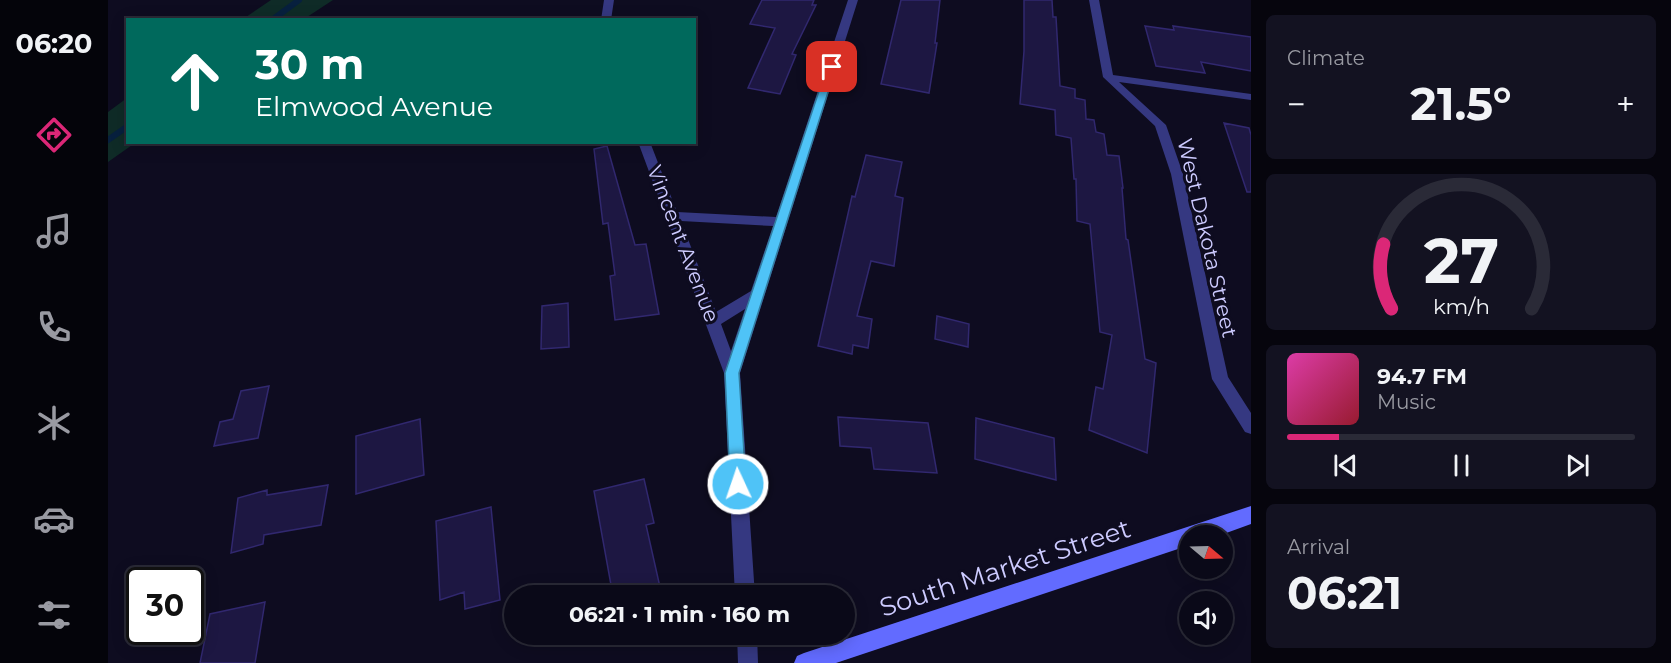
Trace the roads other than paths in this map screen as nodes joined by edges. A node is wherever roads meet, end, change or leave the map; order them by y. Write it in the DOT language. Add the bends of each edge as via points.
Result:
graph roads {
  1 [pos="609,0"];
  2 [pos="854,0"];
  3 [pos="1094,0"];
  4 [pos="606,18"];
  5 [pos="1108,77"];
  6 [pos="1251,97"];
  7 [pos="645,144"];
  8 [pos="672,216"];
  9 [pos="781,222"];
  10 [pos="757,295"];
  11 [pos="712,322"];
  12 [pos="732,373"];
  13 [pos="1251,428"];
  14 [pos="1251,516"];
  15 [pos="1224,525"];
  16 [pos="1179,540"];
  17 [pos="744,585"];
  18 [pos="747,645"];
  19 [pos="748,663"];
  20 [pos="804,663"];
  1 -- 4 [label="street"];
  2 -- 9 [label="street"];
  3 -- 5 [label="street"];
  5 -- 6 [label="street"];
  5 -- 13 [label="street, West Dakota Street" via="1160,125 1176,174 1220,379"];
  7 -- 8 [label="street, Vincent Avenue"];
  8 -- 9 [label="street"];
  8 -- 11 [label="street, Vincent Avenue"];
  9 -- 10 [label="street"];
  10 -- 11 [label="street"];
  10 -- 12 [label="street"];
  11 -- 12 [label="street, Vincent Avenue"];
  12 -- 17 [label="street, Vincent Avenue"];
  14 -- 15 [label="main road, South Market Street"];
  16 -- 20 [label="main road, South Market Street"];
  18 -- 19 [label="street"];
}
